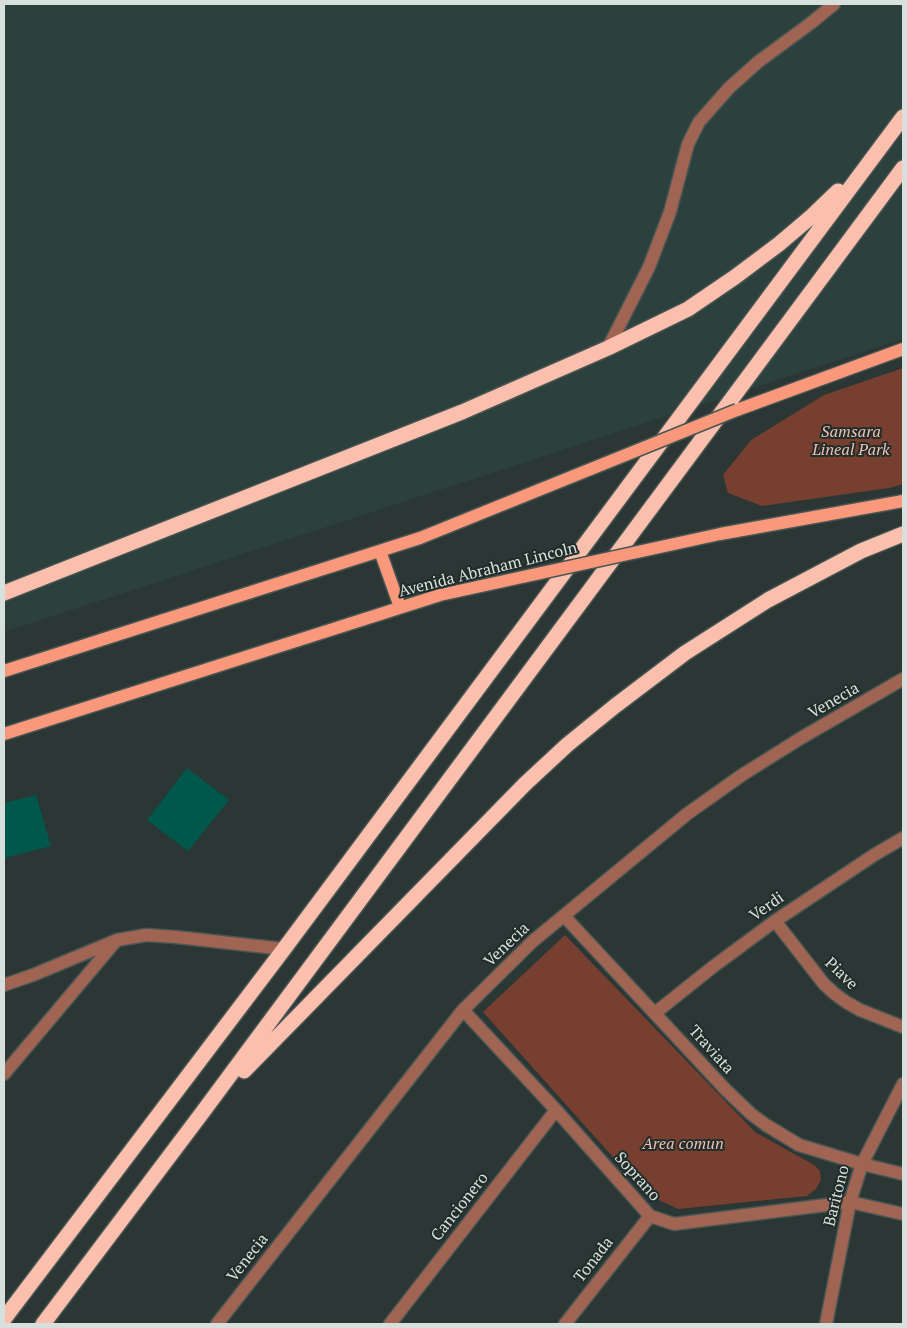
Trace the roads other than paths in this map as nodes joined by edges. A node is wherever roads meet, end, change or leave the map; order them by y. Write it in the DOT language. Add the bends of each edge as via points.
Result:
graph roads {
  1 [pos="834,4"];
  2 [pos="903,117"];
  3 [pos="872,158"];
  4 [pos="903,168"];
  5 [pos="608,348"];
  6 [pos="903,349"];
  7 [pos="902,501"];
  8 [pos="903,534"];
  9 [pos="380,550"];
  10 [pos="4,593"];
  11 [pos="400,608"];
  12 [pos="4,671"];
  13 [pos="903,679"];
  14 [pos="4,734"];
  15 [pos="903,838"];
  16 [pos="564,916"];
  17 [pos="775,921"];
  18 [pos="117,940"];
  19 [pos="284,949"];
  20 [pos="4,985"];
  21 [pos="463,1010"];
  22 [pos="655,1013"];
  23 [pos="903,1027"];
  24 [pos="4,1074"];
  25 [pos="903,1084"];
  26 [pos="556,1110"];
  27 [pos="202,1113"];
  28 [pos="862,1164"];
  29 [pos="903,1174"];
  30 [pos="850,1202"];
  31 [pos="903,1214"];
  32 [pos="650,1216"];
  33 [pos="4,1319"];
  34 [pos="43,1324"];
  35 [pos="217,1324"];
  36 [pos="390,1324"];
  37 [pos="565,1324"];
  38 [pos="826,1324"];
  1 -- 5 [label="street" via="758,62 699,122 688,144 670,212 649,267"];
  2 -- 3 [label="highway"];
  3 -- 5 [label="highway" via="812,216 735,277 688,308"];
  3 -- 19 [label="highway"];
  4 -- 27 [label="highway"];
  5 -- 10 [label="highway" via="462,412"];
  6 -- 9 [label="main road, bridge" via="737,410 420,538"];
  7 -- 11 [label="main road, Avenida Abraham Lincoln, bridge" via="720,534 440,595"];
  8 -- 27 [label="highway" via="861,551 768,600 685,653 567,745"];
  9 -- 11 [label="main road"];
  9 -- 12 [label="main road"];
  11 -- 14 [label="main road, Avenida Abraham Lincoln"];
  13 -- 16 [label="street, Venecia" via="734,781 687,814"];
  15 -- 17 [label="street, Verdi"];
  16 -- 21 [label="street, Venecia" via="533,941"];
  16 -- 22 [label="street, Traviata"];
  17 -- 22 [label="street, Verdi"];
  17 -- 23 [label="street, Piave" via="835,994 860,1010"];
  18 -- 19 [label="street" via="146,935"];
  18 -- 20 [label="street"];
  18 -- 24 [label="street"];
  19 -- 33 [label="highway"];
  21 -- 26 [label="street, Soprano"];
  21 -- 35 [label="street, Venecia"];
  22 -- 28 [label="street, Traviata" via="725,1089 766,1125 799,1145"];
  25 -- 28 [label="street, Baritono"];
  26 -- 32 [label="street, Soprano"];
  26 -- 36 [label="street, Cancionero"];
  27 -- 34 [label="highway"];
  28 -- 29 [label="street, Traviata"];
  28 -- 30 [label="street, Baritono"];
  30 -- 31 [label="street, Soprano"];
  30 -- 32 [label="street, Soprano" via="674,1224"];
  30 -- 38 [label="street, Baritono"];
  32 -- 37 [label="street, Tonada"];
}
